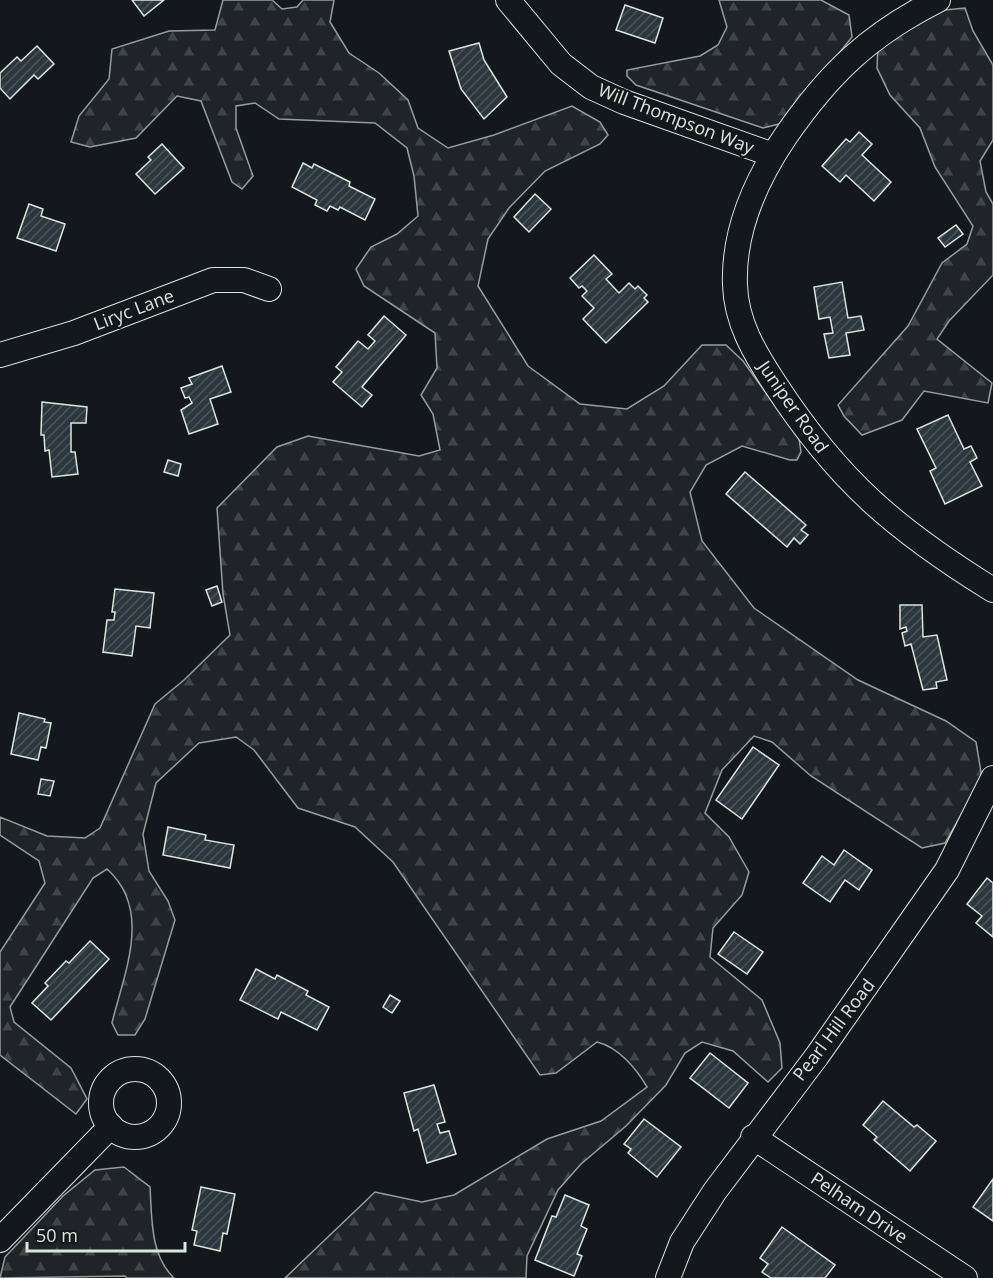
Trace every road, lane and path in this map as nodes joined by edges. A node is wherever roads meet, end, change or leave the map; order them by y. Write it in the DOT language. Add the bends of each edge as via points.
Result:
graph roads {
  1 [pos="508,0"];
  2 [pos="938,0"];
  3 [pos="773,156"];
  4 [pos="269,289"];
  5 [pos="0,355"];
  6 [pos="993,590"];
  7 [pos="993,778"];
  8 [pos="111,1126"];
  9 [pos="753,1137"];
  10 [pos="0,1240"];
  11 [pos="668,1278"];
  12 [pos="966,1278"];
  1 -- 3 [label="street, Will Thompson Way" via="561,64 591,87"];
  2 -- 3 [label="street, Juniper Road" via="887,30 843,64 807,105"];
  3 -- 6 [label="street, Juniper Road" via="752,198 737,251 735,286 747,336 804,428 850,483 908,533"];
  4 -- 5 [label="street, Liryc Lane" via="244,280 213,280 74,333"];
  7 -- 9 [label="street, Pearl Hill Road" via="947,870 817,1056"];
  8 -- 10 [label="street"];
  9 -- 11 [label="street, Pearl Hill Road" via="682,1242"];
  9 -- 12 [label="street, Pelham Drive"];
}
